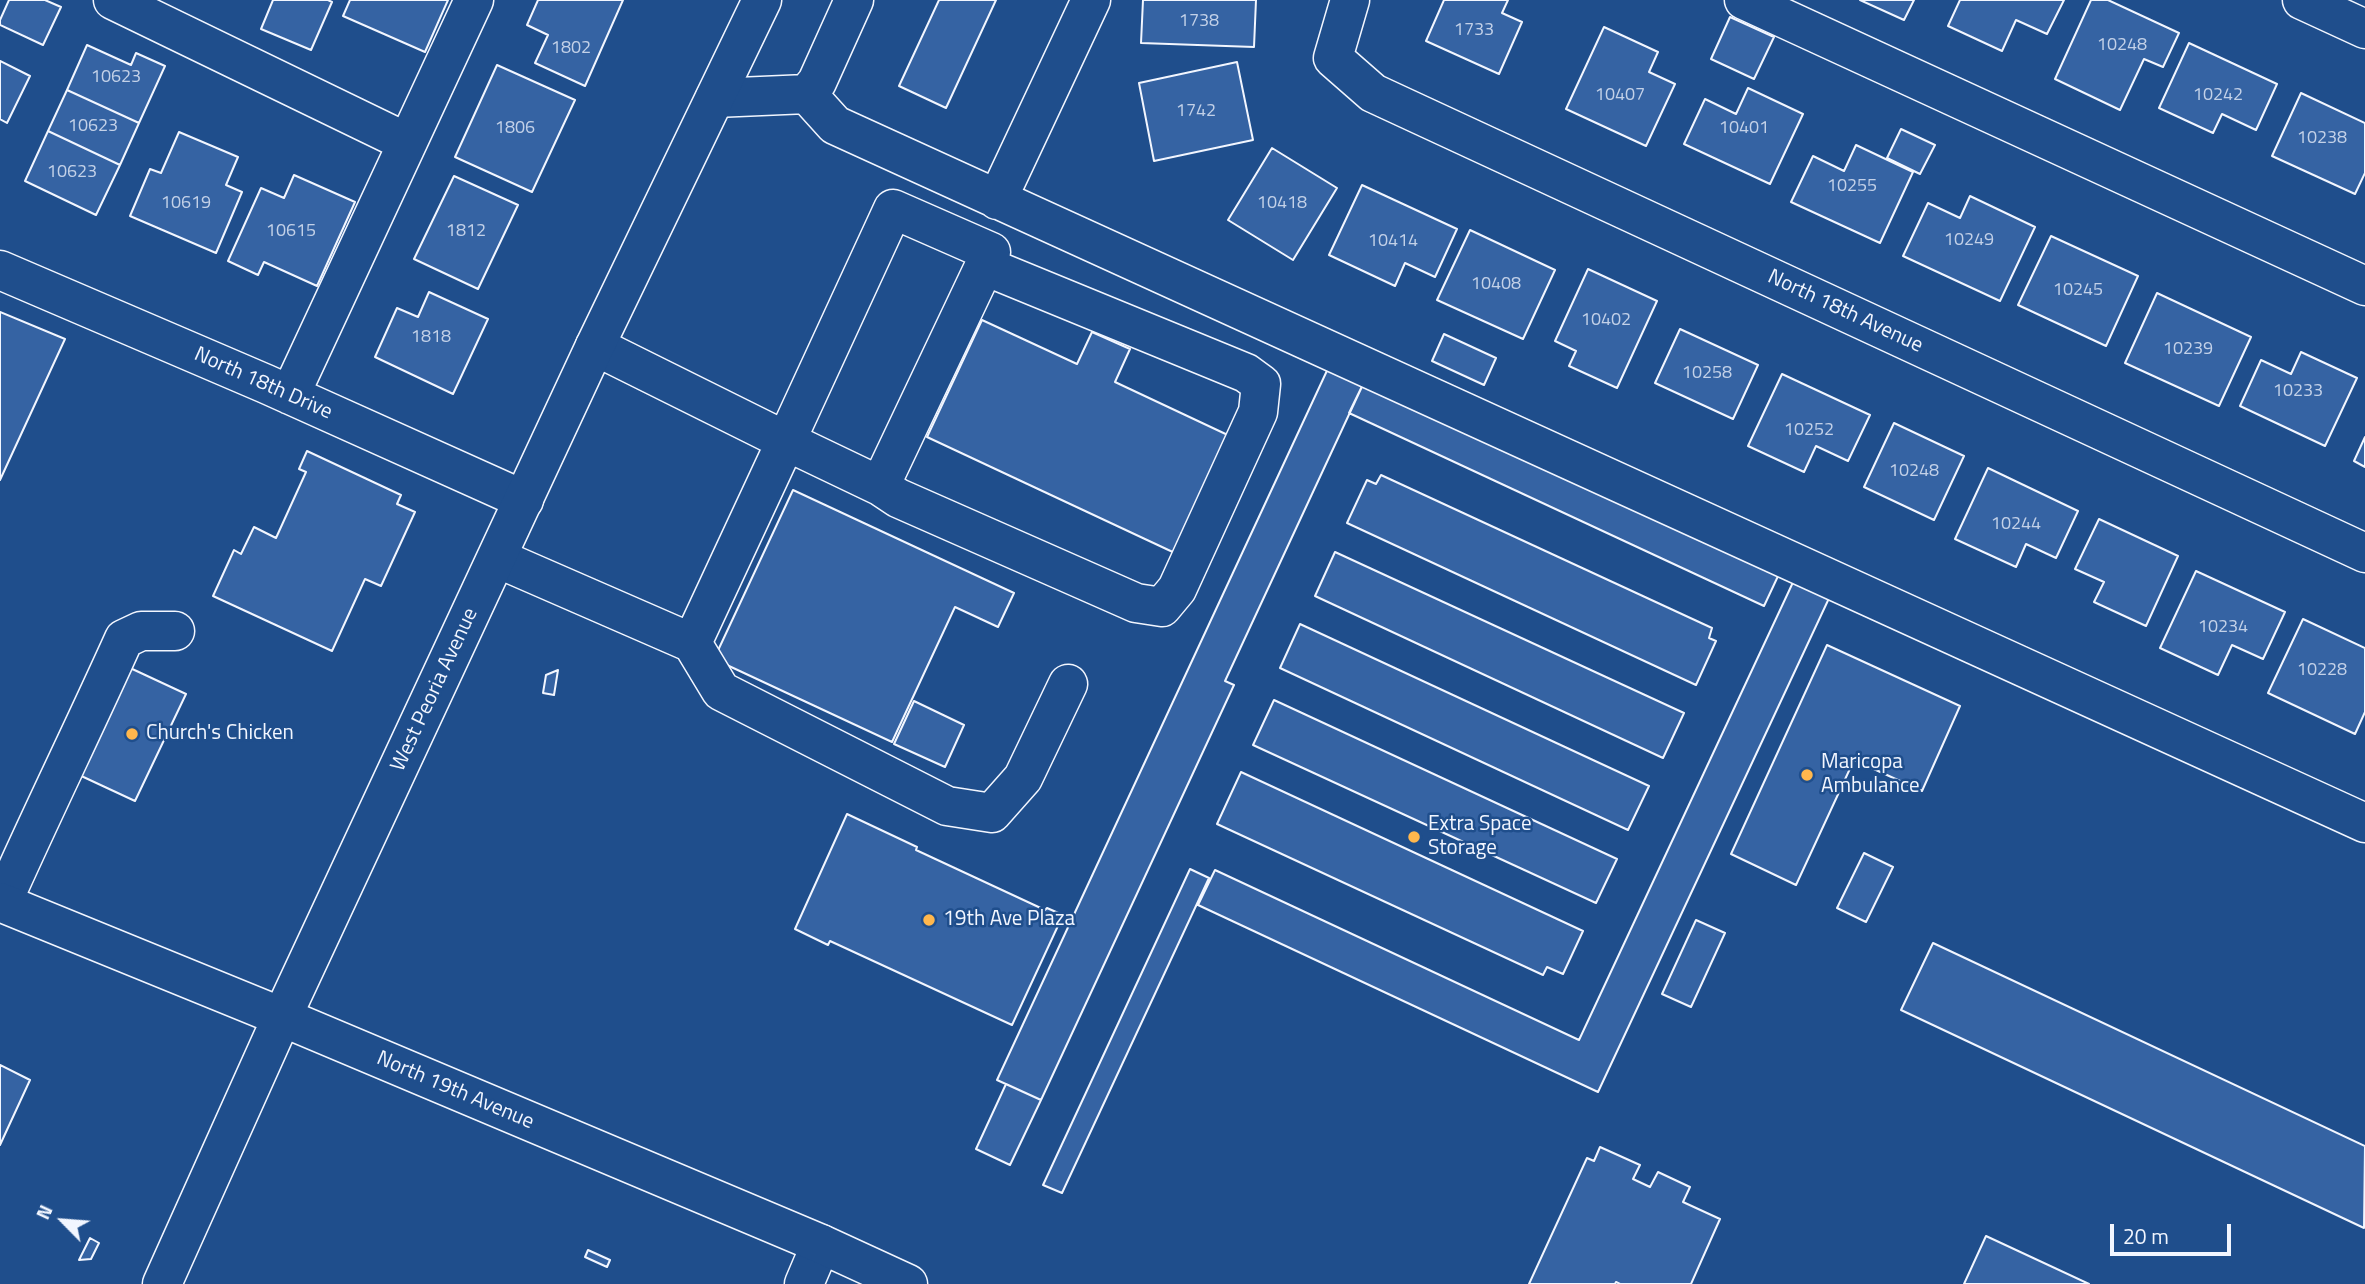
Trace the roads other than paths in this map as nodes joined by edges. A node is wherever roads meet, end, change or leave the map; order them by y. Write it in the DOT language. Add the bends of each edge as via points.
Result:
graph roads {
  1 [pos="113,0"];
  2 [pos="474,0"];
  3 [pos="762,0"];
  4 [pos="854,0"];
  5 [pos="1091,0"];
  6 [pos="1350,0"];
  7 [pos="1744,0"];
  8 [pos="2302,0"];
  9 [pos="2365,29"];
  10 [pos="807,94"];
  11 [pos="715,98"];
  12 [pos="406,142"];
  13 [pos="998,200"];
  14 [pos="985,266"];
  15 [pos="0,270"];
  16 [pos="2365,286"];
  17 [pos="595,346"];
  18 [pos="290,395"];
  19 [pos="786,441"];
  20 [pos="880,486"];
  21 [pos="524,500"];
  22 [pos="2365,553"];
  23 [pos="497,558"];
  24 [pos="175,631"];
  25 [pos="692,643"];
  26 [pos="1068,684"];
  27 [pos="2365,823"];
  28 [pos="1,903"];
  29 [pos="282,1017"];
  30 [pos="821,1244"];
  31 [pos="162,1284"];
  32 [pos="804,1284"];
  33 [pos="908,1284"];
  1 -- 12 [label="main road"];
  2 -- 12 [label="main road"];
  3 -- 11 [label="main road, West Peoria Avenue"];
  4 -- 10 [label="main road" via="817,82"];
  5 -- 13 [label="main road"];
  6 -- 22 [label="main road, North 18th Avenue" via="1333,58 1373,93"];
  7 -- 16 [label="main road"];
  8 -- 9 [label="main road"];
  10 -- 11 [label="main road"];
  10 -- 13 [label="main road" via="835,125"];
  11 -- 17 [label="main road, West Peoria Avenue"];
  12 -- 18 [label="main road"];
  13 -- 27 [label="main road"];
  14 -- 19 [label="main road" via="991,252 893,209"];
  14 -- 20 [label="main road"];
  14 -- 20 [label="main road" via="1246,373 1261,384 1258,412 1177,589 1162,607 1136,603"];
  15 -- 18 [label="main road, North 18th Drive"];
  17 -- 19 [label="main road"];
  17 -- 21 [label="main road, West Peoria Avenue"];
  18 -- 21 [label="main road, North 18th Drive"];
  19 -- 20 [label="main road"];
  19 -- 25 [label="main road"];
  21 -- 23 [label="main road, West Peoria Avenue"];
  23 -- 25 [label="main road"];
  23 -- 29 [label="main road, West Peoria Avenue"];
  24 -- 28 [label="main road" via="141,631 124,639"];
  25 -- 26 [label="main road" via="721,691 947,806 992,813 1023,778"];
  28 -- 29 [label="main road, North 19th Avenue"];
  29 -- 30 [label="main road, North 19th Avenue"];
  29 -- 31 [label="main road, West Peoria Avenue"];
  30 -- 32 [label="main road"];
  30 -- 33 [label="main road, North 19th Avenue"];
}
